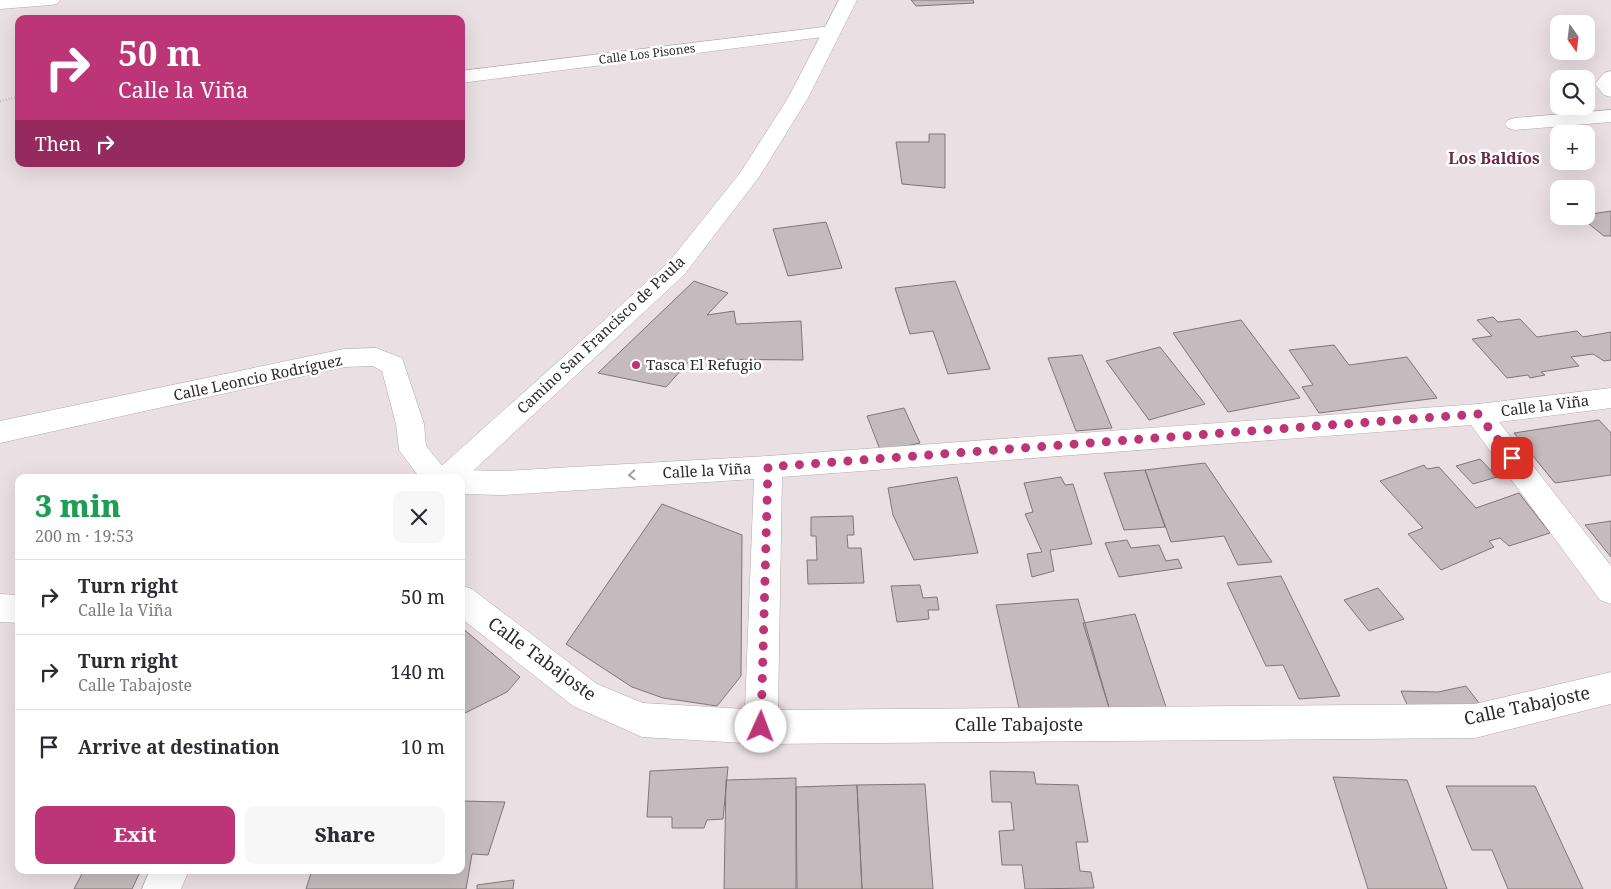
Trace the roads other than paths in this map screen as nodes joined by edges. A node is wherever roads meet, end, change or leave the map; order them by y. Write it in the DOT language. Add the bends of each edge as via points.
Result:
graph roads {
  1 [pos="51,0"];
  2 [pos="848,0"];
  3 [pos="0,4"];
  4 [pos="832,31"];
  5 [pos="1611,76"];
  6 [pos="465,77"];
  7 [pos="1611,91"];
  8 [pos="1611,116"];
  9 [pos="1514,124"];
  10 [pos="1611,398"];
  11 [pos="1478,414"];
  12 [pos="0,432"];
  13 [pos="768,467"];
  14 [pos="434,474"];
  15 [pos="451,474"];
  16 [pos="465,482"];
  17 [pos="1611,590"];
  18 [pos="465,602"];
  19 [pos="0,608"];
  20 [pos="15,609"];
  21 [pos="1611,688"];
  22 [pos="761,727"];
  23 [pos="168,874"];
  24 [pos="161,889"];
  1 -- 3 [label="street"];
  2 -- 4 [label="street, Camino San Francisco de Paula"];
  4 -- 6 [label="street, Calle Los Pisones"];
  4 -- 15 [label="street, Camino San Francisco de Paula" via="798,98 748,177 676,269"];
  5 -- 7 [label="street" via="1604,84"];
  8 -- 9 [label="street"];
  10 -- 11 [label="street, Calle la Viña"];
  11 -- 13 [label="street, Calle la Viña"];
  11 -- 17 [label="street"];
  12 -- 14 [label="street, Calle Leoncio Rodríguez" via="344,358 376,358 393,365 410,424 413,450"];
  13 -- 16 [label="street, Calle la Viña, one-way" via="502,483"];
  13 -- 22 [label="street"];
  18 -- 22 [label="street, Calle Tabajoste" via="585,695 642,720"];
  19 -- 20 [label="street"];
  21 -- 22 [label="street, Calle Tabajoste" via="1475,721"];
  23 -- 24 [label="street"];
}
